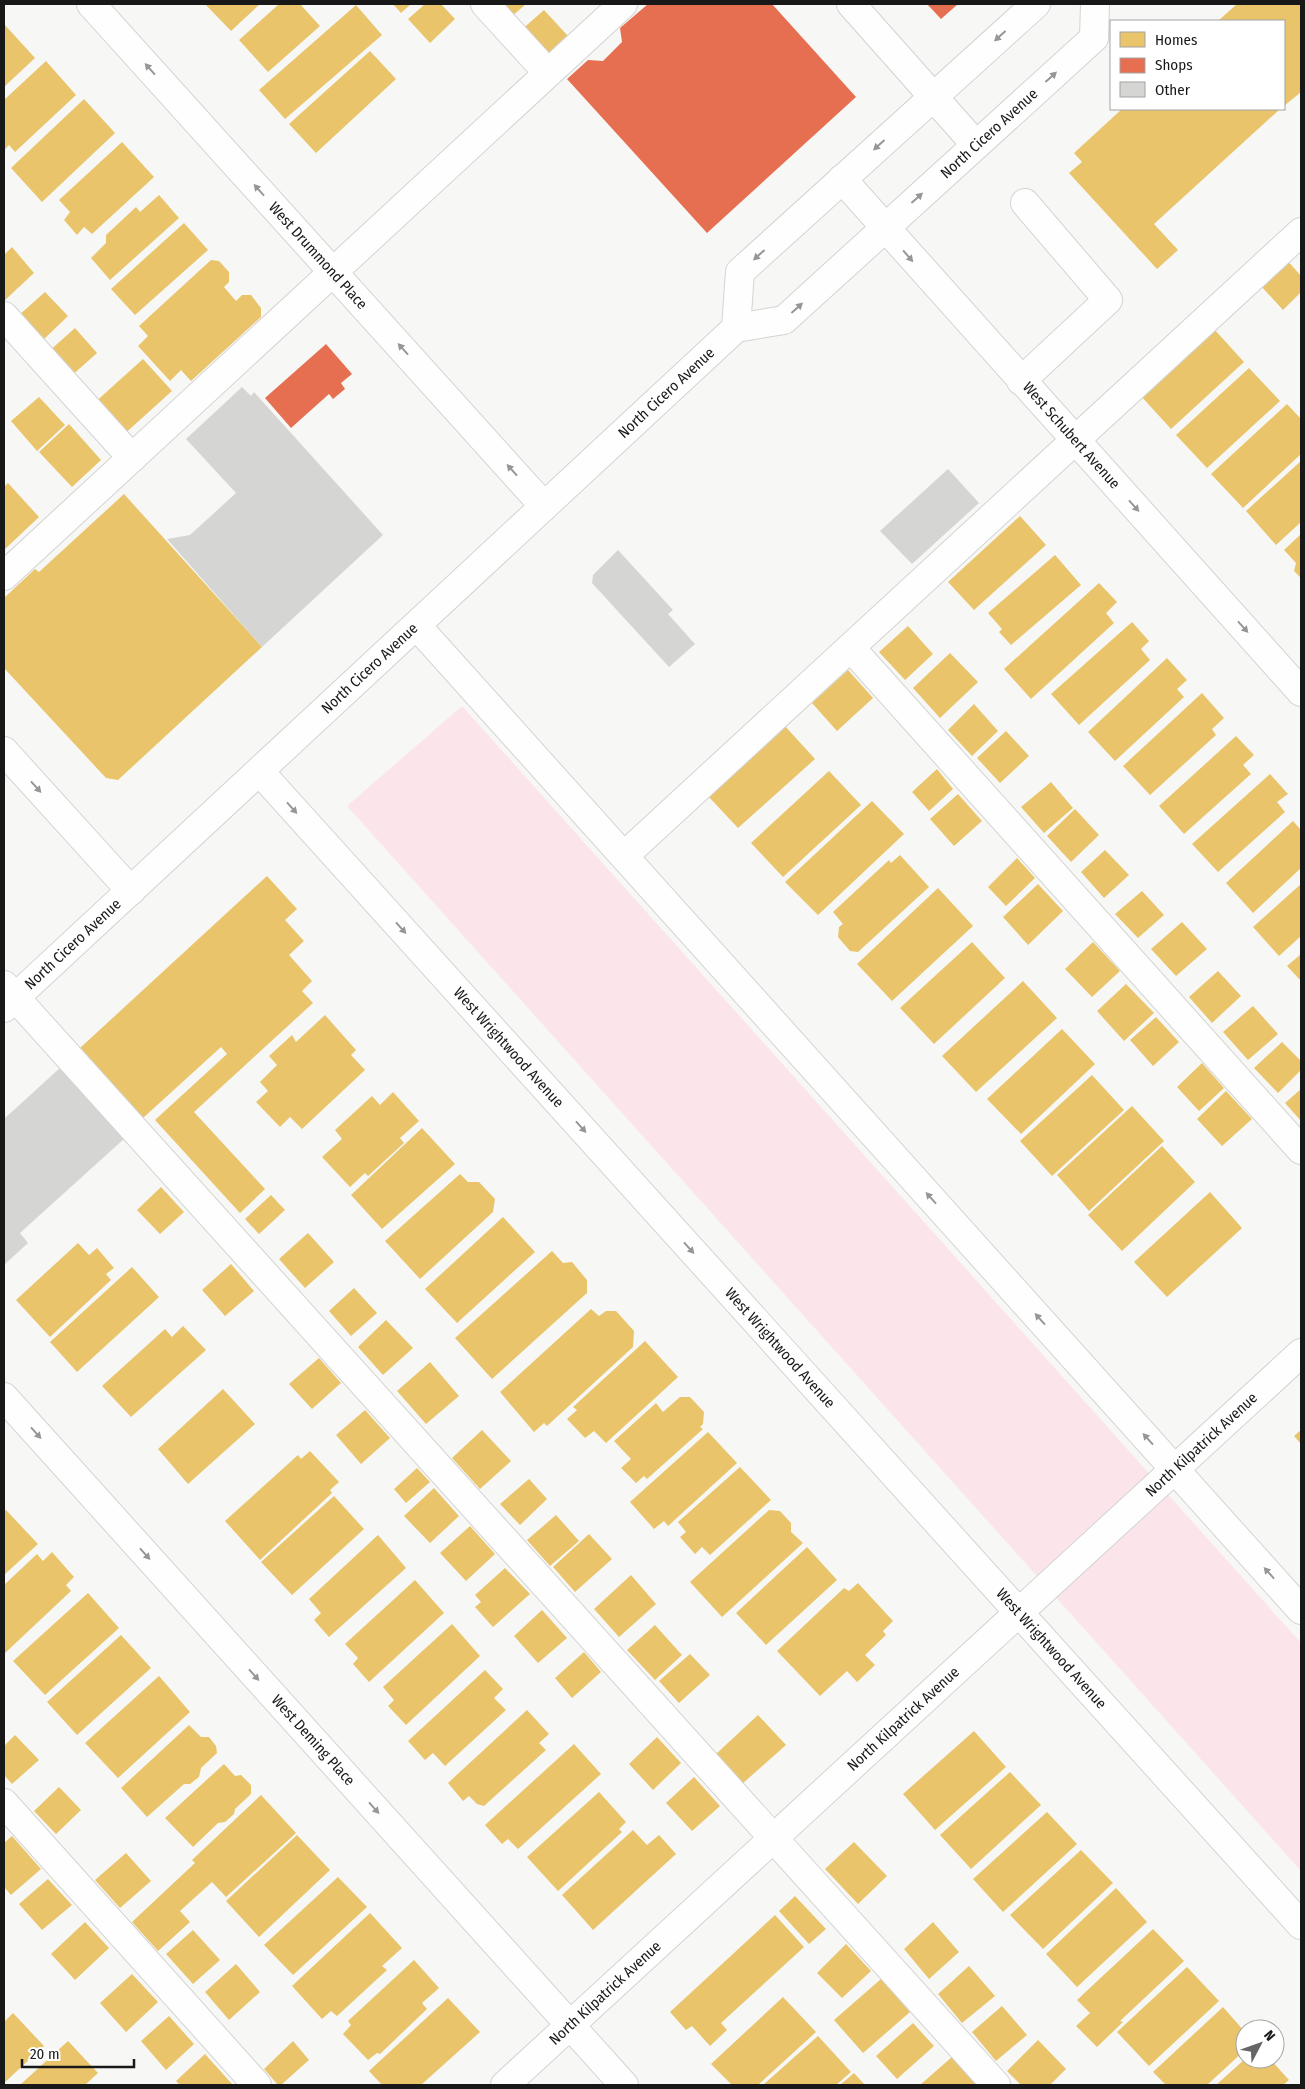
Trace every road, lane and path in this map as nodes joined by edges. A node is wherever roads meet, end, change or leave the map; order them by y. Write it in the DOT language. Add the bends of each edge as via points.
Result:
graph roads {
  1 [pos="91,4"];
  2 [pos="486,4"];
  3 [pos="623,4"];
  4 [pos="851,4"];
  5 [pos="1036,4"];
  6 [pos="1095,4"];
  7 [pos="548,73"];
  8 [pos="934,96"];
  9 [pos="976,145"];
  10 [pos="842,179"];
  11 [pos="1024,203"];
  12 [pos="885,228"];
  13 [pos="1298,242"];
  14 [pos="333,272"];
  15 [pos="4,316"];
  16 [pos="736,328"];
  17 [pos="1021,381"];
  18 [pos="1074,440"];
  19 [pos="132,458"];
  20 [pos="544,506"];
  21 [pos="4,576"];
  22 [pos="417,626"];
  23 [pos="852,648"];
  24 [pos="1301,692"];
  25 [pos="4,751"];
  26 [pos="260,772"];
  27 [pos="624,856"];
  28 [pos="131,891"];
  29 [pos="8,997"];
  30 [pos="1301,1150"];
  31 [pos="1301,1353"];
  32 [pos="4,1397"];
  33 [pos="1175,1469"];
  34 [pos="1301,1610"];
  35 [pos="1019,1612"];
  36 [pos="4,1803"];
  37 [pos="773,1839"];
  38 [pos="1301,1924"];
  39 [pos="570,2026"];
  40 [pos="257,2085"];
  41 [pos="505,2085"];
  42 [pos="624,2085"];
  43 [pos="996,2085"];
  14 -- 1 [label="street, West Drummond Place, one-way"];
  2 -- 7 [label="street"];
  3 -- 7 [label="street"];
  4 -- 8 [label="street"];
  5 -- 8 [label="street, one-way"];
  9 -- 6 [label="street, North Cicero Avenue, one-way" via="1094,38"];
  7 -- 14 [label="street"];
  8 -- 9 [label="street"];
  8 -- 10 [label="street, one-way"];
  12 -- 9 [label="street, North Cicero Avenue, one-way"];
  10 -- 12 [label="street, West Schubert Avenue"];
  10 -- 16 [label="street, one-way" via="740,272"];
  11 -- 17 [label="street" via="1108,300"];
  16 -- 12 [label="street, North Cicero Avenue, one-way" via="784,320"];
  12 -- 17 [label="street, West Schubert Avenue, one-way"];
  13 -- 18 [label="street"];
  14 -- 19 [label="street"];
  20 -- 14 [label="street, West Drummond Place, one-way"];
  15 -- 19 [label="street"];
  16 -- 20 [label="street, North Cicero Avenue"];
  17 -- 18 [label="street, West Schubert Avenue"];
  18 -- 23 [label="street"];
  18 -- 24 [label="street, West Schubert Avenue, one-way"];
  19 -- 21 [label="street"];
  20 -- 22 [label="street, North Cicero Avenue"];
  22 -- 26 [label="street, North Cicero Avenue"];
  22 -- 27 [label="street"];
  23 -- 27 [label="street"];
  23 -- 30 [label="street"];
  25 -- 28 [label="street, one-way"];
  26 -- 28 [label="street, North Cicero Avenue"];
  26 -- 35 [label="street, West Wrightwood Avenue, one-way"];
  33 -- 27 [label="street, one-way"];
  28 -- 29 [label="street, North Cicero Avenue"];
  29 -- 37 [label="street"];
  31 -- 33 [label="street, North Kilpatrick Avenue"];
  32 -- 39 [label="street, West Deming Place, one-way"];
  34 -- 33 [label="street, one-way"];
  33 -- 35 [label="street, North Kilpatrick Avenue"];
  35 -- 37 [label="street, North Kilpatrick Avenue"];
  35 -- 38 [label="street, West Wrightwood Avenue"];
  36 -- 40 [label="street"];
  37 -- 39 [label="street, North Kilpatrick Avenue"];
  37 -- 43 [label="street"];
  39 -- 41 [label="street, North Kilpatrick Avenue"];
  39 -- 42 [label="street, West Deming Place"];
}
